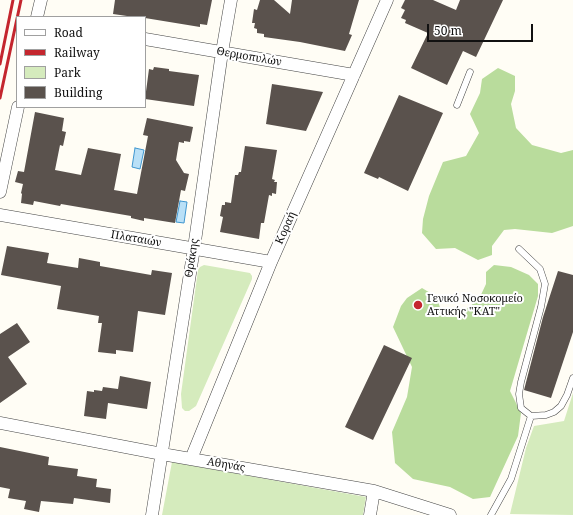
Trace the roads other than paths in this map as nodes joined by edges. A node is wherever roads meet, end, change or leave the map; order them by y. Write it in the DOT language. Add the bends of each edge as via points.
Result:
graph roads {
  1 [pos="41,0"];
  2 [pos="232,0"];
  3 [pos="387,0"];
  4 [pos="37,16"];
  5 [pos="146,39"];
  6 [pos="222,52"];
  7 [pos="470,72"];
  8 [pos="354,74"];
  9 [pos="457,105"];
  10 [pos="18,108"];
  11 [pos="0,192"];
  12 [pos="0,216"];
  13 [pos="194,248"];
  14 [pos="519,249"];
  15 [pos="271,262"];
  16 [pos="573,378"];
  17 [pos="531,416"];
  18 [pos="0,423"];
  19 [pos="162,454"];
  20 [pos="191,459"];
  21 [pos="374,491"];
  22 [pos="152,515"];
  23 [pos="370,515"];
  24 [pos="450,515"];
  25 [pos="491,515"];
  1 -- 4 [label="street"];
  2 -- 6 [label="street, Θράκης"];
  3 -- 8 [label="street, Κοραή"];
  5 -- 6 [label="street, Θερμοπυλών"];
  6 -- 8 [label="street, Θερμοπυλών"];
  6 -- 13 [label="street, Θράκης"];
  7 -- 9 [label="lane"];
  8 -- 15 [label="street, Κοραή"];
  10 -- 11 [label="street"];
  12 -- 13 [label="street, Πλαταιών"];
  13 -- 15 [label="street, Πλαταιών"];
  13 -- 19 [label="street, Θράκης"];
  14 -- 17 [label="lane" via="540,269 545,284 518,394 522,408"];
  15 -- 20 [label="street, Κοραή"];
  16 -- 17 [label="lane" via="561,406 546,415"];
  17 -- 25 [label="lane" via="511,479"];
  18 -- 19 [label="street, Αθηνάς"];
  19 -- 20 [label="street, Αθηνάς"];
  19 -- 22 [label="street, Θράκης"];
  20 -- 21 [label="street, Αθηνάς"];
  21 -- 23 [label="street"];
  21 -- 24 [label="street, Αθηνάς"];
}
